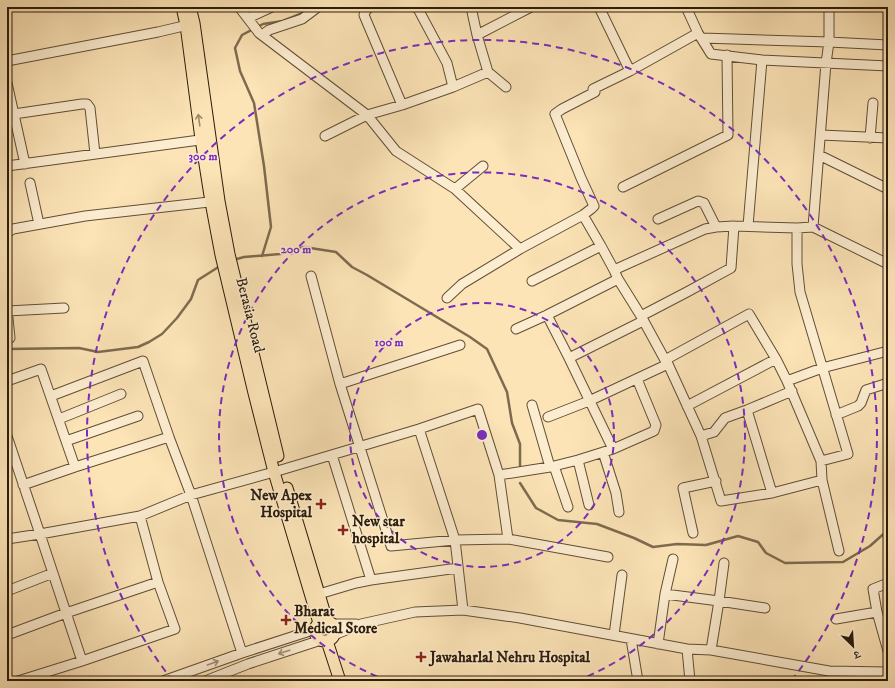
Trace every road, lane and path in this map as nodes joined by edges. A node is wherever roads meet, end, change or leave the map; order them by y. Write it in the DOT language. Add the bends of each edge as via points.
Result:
graph roads {
  1 [pos="182,7"];
  2 [pos="190,7"];
  3 [pos="239,7"];
  4 [pos="272,7"];
  5 [pos="318,7"];
  6 [pos="369,7"];
  7 [pos="417,7"];
  8 [pos="471,7"];
  9 [pos="531,7"];
  10 [pos="599,7"];
  11 [pos="686,7"];
  12 [pos="829,7"];
  13 [pos="250,20"];
  14 [pos="190,24"];
  15 [pos="260,34"];
  16 [pos="477,35"];
  17 [pos="700,36"];
  18 [pos="829,42"];
  19 [pos="888,45"];
  20 [pos="727,56"];
  21 [pos="762,60"];
  22 [pos="7,61"];
  23 [pos="826,63"];
  24 [pos="888,66"];
  25 [pos="630,71"];
  26 [pos="488,72"];
  27 [pos="7,83"];
  28 [pos="506,86"];
  29 [pos="453,87"];
  30 [pos="873,103"];
  31 [pos="402,105"];
  32 [pos="14,114"];
  33 [pos="367,115"];
  34 [pos="821,135"];
  35 [pos="325,136"];
  36 [pos="870,138"];
  37 [pos="888,138"];
  38 [pos="206,139"];
  39 [pos="95,154"];
  40 [pos="819,155"];
  41 [pos="25,164"];
  42 [pos="7,166"];
  43 [pos="483,166"];
  44 [pos="30,183"];
  45 [pos="623,187"];
  46 [pos="455,189"];
  47 [pos="888,189"];
  48 [pos="215,202"];
  49 [pos="583,215"];
  50 [pos="658,219"];
  51 [pos="38,224"];
  52 [pos="734,226"];
  53 [pos="748,226"];
  54 [pos="716,227"];
  55 [pos="813,227"];
  56 [pos="797,228"];
  57 [pos="7,233"];
  58 [pos="602,246"];
  59 [pos="520,249"];
  60 [pos="888,264"];
  61 [pos="614,270"];
  62 [pos="311,276"];
  63 [pos="618,279"];
  64 [pos="532,281"];
  65 [pos="447,298"];
  66 [pos="64,308"];
  67 [pos="7,310"];
  68 [pos="547,315"];
  69 [pos="642,319"];
  70 [pos="516,328"];
  71 [pos="10,338"];
  72 [pos="460,345"];
  73 [pos="888,351"];
  74 [pos="570,358"];
  75 [pos="776,359"];
  76 [pos="666,362"];
  77 [pos="822,368"];
  78 [pos="637,379"];
  79 [pos="7,381"];
  80 [pos="787,381"];
  81 [pos="888,383"];
  82 [pos="340,384"];
  83 [pos="792,391"];
  84 [pos="121,394"];
  85 [pos="51,396"];
  86 [pos="589,401"];
  87 [pos="532,404"];
  88 [pos="688,406"];
  89 [pos="748,410"];
  90 [pos="836,415"];
  91 [pos="138,416"];
  92 [pos="548,417"];
  93 [pos="58,419"];
  94 [pos="419,429"];
  95 [pos="7,436"];
  96 [pos="701,436"];
  97 [pos="168,437"];
  98 [pos="66,441"];
  99 [pos="360,447"];
  100 [pos="613,449"];
  101 [pos="603,452"];
  102 [pos="332,455"];
  103 [pos="578,460"];
  104 [pos="821,461"];
  105 [pos="75,467"];
  106 [pos="552,467"];
  107 [pos="278,471"];
  108 [pos="499,475"];
  109 [pos="822,480"];
  110 [pos="716,481"];
  111 [pos="23,485"];
  112 [pos="772,493"];
  113 [pos="191,495"];
  114 [pos="589,505"];
  115 [pos="568,507"];
  116 [pos="619,512"];
  117 [pos="140,516"];
  118 [pos="693,533"];
  119 [pos="40,534"];
  120 [pos="7,539"];
  121 [pos="508,539"];
  122 [pos="455,540"];
  123 [pos="839,551"];
  124 [pos="608,557"];
  125 [pos="673,559"];
  126 [pos="724,563"];
  127 [pos="458,568"];
  128 [pos="53,573"];
  129 [pos="622,575"];
  130 [pos="371,580"];
  131 [pos="158,582"];
  132 [pos="888,583"];
  133 [pos="7,590"];
  134 [pos="319,594"];
  135 [pos="665,594"];
  136 [pos="719,601"];
  137 [pos="765,608"];
  138 [pos="464,610"];
  139 [pos="877,612"];
  140 [pos="66,613"];
  141 [pos="836,619"];
  142 [pos="325,630"];
  143 [pos="7,635"];
  144 [pos="614,635"];
  145 [pos="631,639"];
  146 [pos="658,644"];
  147 [pos="687,649"];
  148 [pos="711,650"];
  149 [pos="888,651"];
  150 [pos="242,653"];
  151 [pos="82,661"];
  152 [pos="888,672"];
  153 [pos="18,681"];
  154 [pos="163,681"];
  155 [pos="205,681"];
  156 [pos="340,681"];
  157 [pos="638,681"];
  158 [pos="690,681"];
  1 -- 14 [label="main road, Berasia Road"];
  2 -- 14 [label="main road, Berasia Road"];
  3 -- 13 [label="street"];
  4 -- 13 [label="street"];
  5 -- 15 [label="street" via="302,19"];
  6 -- 31 [label="street" via="364,15"];
  7 -- 29 [label="street" via="447,63"];
  8 -- 16 [label="street"];
  9 -- 16 [label="street"];
  10 -- 25 [label="street"];
  11 -- 17 [label="street"];
  12 -- 18 [label="street"];
  13 -- 15 [label="street"];
  14 -- 22 [label="street" via="159,37"];
  14 -- 38 [label="main road, Berasia Road"];
  15 -- 33 [label="street"];
  16 -- 26 [label="street"];
  17 -- 18 [label="street"];
  17 -- 20 [label="street" via="711,54"];
  17 -- 25 [label="street"];
  18 -- 19 [label="street"];
  18 -- 23 [label="street"];
  20 -- 21 [label="street"];
  20 -- 45 [label="street" via="728,135"];
  21 -- 23 [label="street"];
  21 -- 53 [label="street"];
  23 -- 24 [label="street"];
  23 -- 34 [label="street"];
  25 -- 49 [label="street" via="593,89 595,92 555,114 594,206"];
  26 -- 28 [label="street"];
  26 -- 29 [label="street"];
  27 -- 32 [label="street"];
  29 -- 31 [label="street"];
  30 -- 36 [label="street"];
  31 -- 33 [label="street"];
  32 -- 39 [label="street" via="87,104 90,108"];
  32 -- 41 [label="street"];
  33 -- 35 [label="street"];
  33 -- 46 [label="street" via="396,151"];
  34 -- 36 [label="street"];
  34 -- 40 [label="street"];
  36 -- 37 [label="street"];
  38 -- 39 [label="street"];
  38 -- 48 [label="main road, Berasia Road"];
  39 -- 41 [label="street"];
  40 -- 47 [label="street"];
  40 -- 55 [label="street"];
  41 -- 42 [label="street"];
  43 -- 46 [label="street"];
  44 -- 51 [label="street"];
  46 -- 59 [label="street"];
  48 -- 51 [label="street" via="85,216"];
  48 -- 107 [label="main road, Berasia Road" via="231,283"];
  49 -- 58 [label="street"];
  49 -- 59 [label="street"];
  50 -- 54 [label="street" via="698,201 704,203"];
  51 -- 57 [label="street"];
  52 -- 53 [label="street"];
  52 -- 54 [label="street"];
  52 -- 69 [label="street" via="730,268"];
  53 -- 56 [label="street"];
  54 -- 61 [label="street" via="705,229"];
  55 -- 56 [label="street"];
  55 -- 60 [label="street"];
  56 -- 77 [label="street" via="800,292"];
  58 -- 61 [label="street"];
  58 -- 64 [label="street"];
  59 -- 65 [label="street" via="462,284"];
  61 -- 63 [label="street"];
  62 -- 82 [label="street"];
  63 -- 68 [label="street"];
  63 -- 69 [label="street"];
  66 -- 67 [label="street"];
  67 -- 71 [label="street"];
  68 -- 70 [label="street"];
  68 -- 74 [label="street"];
  69 -- 74 [label="street"];
  69 -- 76 [label="street"];
  72 -- 82 [label="street"];
  73 -- 77 [label="street"];
  74 -- 86 [label="street"];
  75 -- 76 [label="street" via="749,314"];
  75 -- 80 [label="street"];
  75 -- 88 [label="street"];
  76 -- 78 [label="street"];
  76 -- 88 [label="street"];
  77 -- 80 [label="street"];
  77 -- 90 [label="street"];
  78 -- 86 [label="street"];
  78 -- 100 [label="street" via="656,425 654,431"];
  79 -- 85 [label="street" via="41,369"];
  80 -- 83 [label="street"];
  81 -- 90 [label="street" via="866,390 858,406"];
  82 -- 99 [label="street"];
  83 -- 89 [label="street"];
  83 -- 104 [label="street"];
  84 -- 93 [label="street"];
  85 -- 93 [label="street"];
  85 -- 97 [label="street" via="143,361"];
  86 -- 92 [label="street"];
  86 -- 100 [label="street"];
  87 -- 106 [label="street"];
  88 -- 96 [label="street"];
  89 -- 96 [label="street" via="725,418 714,432"];
  89 -- 112 [label="street"];
  90 -- 104 [label="street" via="848,454"];
  91 -- 98 [label="street"];
  93 -- 98 [label="street"];
  94 -- 99 [label="street"];
  94 -- 108 [label="street" via="478,409"];
  94 -- 122 [label="street"];
  95 -- 111 [label="street"];
  96 -- 110 [label="street"];
  97 -- 105 [label="street"];
  97 -- 113 [label="street"];
  98 -- 105 [label="street"];
  99 -- 102 [label="street"];
  99 -- 122 [label="street" via="391,546"];
  100 -- 101 [label="street"];
  101 -- 103 [label="street"];
  101 -- 116 [label="street"];
  102 -- 107 [label="street"];
  102 -- 130 [label="street"];
  103 -- 106 [label="street"];
  103 -- 114 [label="street"];
  104 -- 109 [label="street"];
  105 -- 111 [label="street"];
  106 -- 108 [label="street"];
  106 -- 115 [label="street"];
  107 -- 113 [label="street"];
  107 -- 134 [label="main road, Berasia Road"];
  107 -- 142 [label="main road, Berasia Road"];
  108 -- 121 [label="street"];
  109 -- 112 [label="street"];
  109 -- 123 [label="street"];
  110 -- 112 [label="street" via="721,501"];
  110 -- 118 [label="street" via="683,488"];
  111 -- 119 [label="street"];
  113 -- 117 [label="street"];
  113 -- 150 [label="street"];
  117 -- 119 [label="street"];
  117 -- 131 [label="street"];
  119 -- 120 [label="street"];
  119 -- 128 [label="street"];
  121 -- 122 [label="street"];
  121 -- 124 [label="street"];
  122 -- 127 [label="street"];
  125 -- 135 [label="street"];
  126 -- 136 [label="street"];
  127 -- 130 [label="street"];
  127 -- 138 [label="street"];
  128 -- 133 [label="street"];
  128 -- 140 [label="street"];
  129 -- 144 [label="street"];
  130 -- 134 [label="street"];
  131 -- 140 [label="street"];
  131 -- 151 [label="street" via="175,628"];
  132 -- 139 [label="street" via="873,589"];
  134 -- 142 [label="main road, Berasia Road"];
  135 -- 136 [label="street"];
  135 -- 146 [label="street"];
  136 -- 137 [label="street"];
  136 -- 148 [label="street"];
  138 -- 142 [label="street" via="415,612"];
  138 -- 144 [label="street"];
  139 -- 141 [label="street"];
  139 -- 149 [label="street"];
  140 -- 143 [label="street"];
  140 -- 151 [label="street"];
  142 -- 150 [label="street"];
  142 -- 155 [label="street, one-way"];
  142 -- 156 [label="main road, Berasia Road"];
  144 -- 145 [label="street"];
  145 -- 146 [label="street"];
  145 -- 157 [label="street"];
  146 -- 147 [label="street"];
  147 -- 148 [label="street"];
  147 -- 158 [label="street"];
  148 -- 152 [label="street" via="829,671"];
  154 -- 150 [label="street, one-way"];
  151 -- 153 [label="street"];
}
